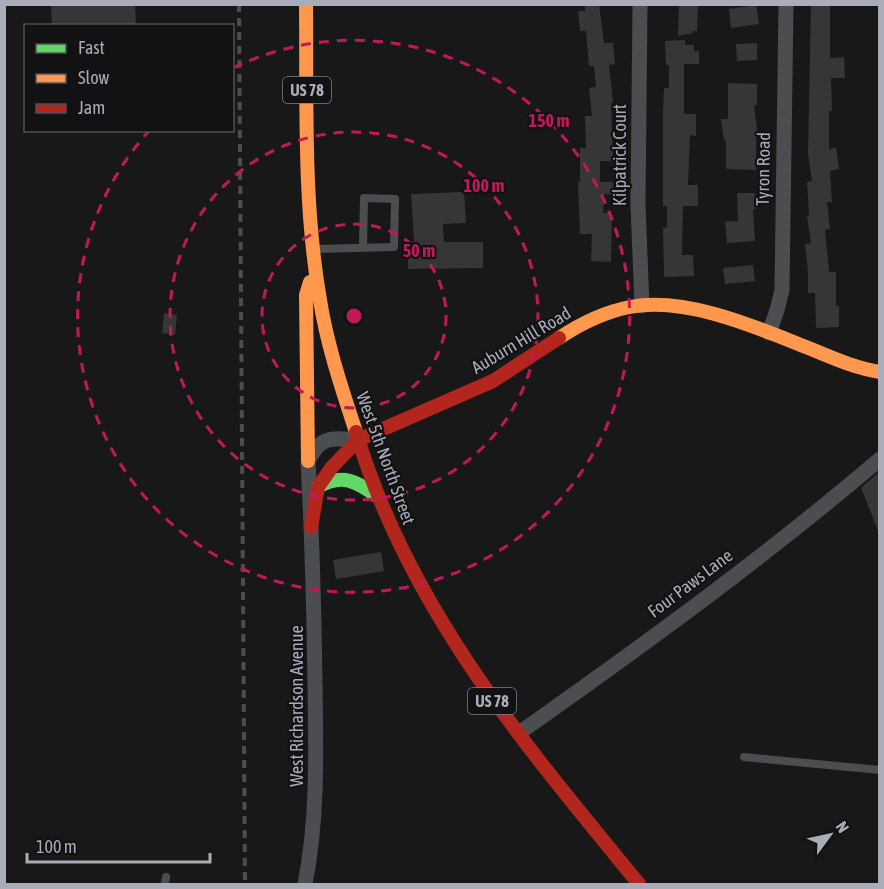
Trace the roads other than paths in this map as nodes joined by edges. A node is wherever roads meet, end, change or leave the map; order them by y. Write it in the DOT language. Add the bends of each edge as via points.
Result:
graph roads {
  1 [pos="306,4"];
  2 [pos="640,4"];
  3 [pos="786,4"];
  4 [pos="363,247"];
  5 [pos="314,249"];
  6 [pos="317,271"];
  7 [pos="642,306"];
  8 [pos="769,333"];
  9 [pos="879,372"];
  10 [pos="358,440"];
  11 [pos="879,459"];
  12 [pos="308,461"];
  13 [pos="318,487"];
  14 [pos="377,496"];
  15 [pos="312,527"];
  16 [pos="519,733"];
  17 [pos="744,757"];
  18 [pos="879,770"];
  19 [pos="305,885"];
  20 [pos="639,885"];
  1 -- 5 [label="main road, West 5th North Street / US 78"];
  2 -- 7 [label="street, Kilpatrick Court" via="638,205"];
  3 -- 8 [label="street, Tyron Road" via="782,290"];
  4 -- 4 [label="lane" via="394,247 395,199 364,198"];
  4 -- 5 [label="lane"];
  5 -- 6 [label="main road, West 5th North Street / US 78"];
  6 -- 10 [label="main road, West 5th North Street / US 78" via="334,359"];
  6 -- 12 [label="main road" via="306,295"];
  7 -- 8 [label="main road, Auburn Hill Road" via="665,305 711,313"];
  7 -- 10 [label="main road, Auburn Hill Road" via="582,323 493,381"];
  8 -- 9 [label="main road, Auburn Hill Road" via="861,369"];
  10 -- 12 [label="street" via="325,440"];
  10 -- 13 [label="main road, West Richardson Avenue"];
  10 -- 14 [label="main road, West 5th North Street / US 78"];
  11 -- 16 [label="street, Four Paws Lane" via="687,611"];
  12 -- 15 [label="street, West Richardson Avenue"];
  13 -- 14 [label="main road" via="326,481 344,478"];
  13 -- 15 [label="main road, West Richardson Avenue"];
  14 -- 16 [label="main road, West 5th North Street / US 78" via="435,612 490,698"];
  15 -- 19 [label="street, West Richardson Avenue" via="316,798"];
  16 -- 20 [label="main road, West 5th North Street / US 78"];
  17 -- 18 [label="lane"];
}
